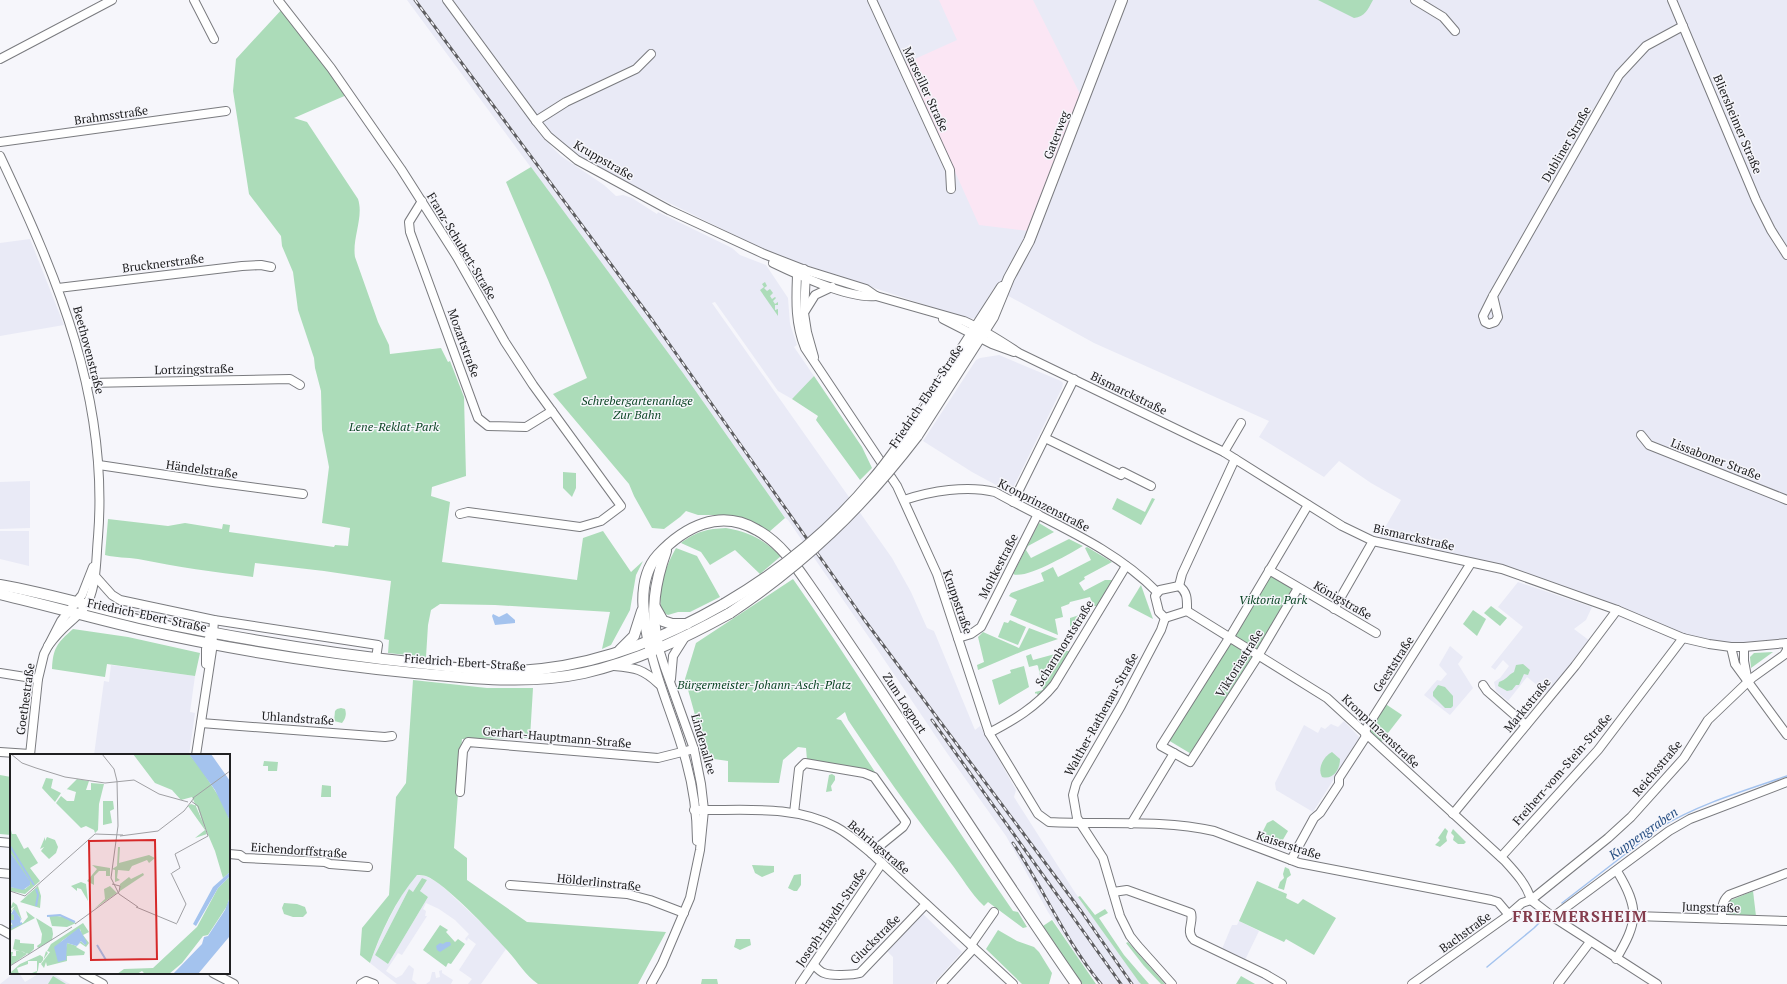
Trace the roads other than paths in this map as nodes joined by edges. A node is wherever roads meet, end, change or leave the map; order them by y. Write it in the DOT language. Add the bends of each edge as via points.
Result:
graph roads {
  1 [pos="112,0"];
  2 [pos="194,0"];
  3 [pos="278,0"];
  4 [pos="447,0"];
  5 [pos="872,0"];
  6 [pos="1122,0"];
  7 [pos="1415,0"];
  8 [pos="1672,0"];
  9 [pos="1684,26"];
  10 [pos="1455,31"];
  11 [pos="214,39"];
  12 [pos="652,54"];
  13 [pos="0,59"];
  14 [pos="226,111"];
  15 [pos="536,121"];
  16 [pos="0,142"];
  17 [pos="0,156"];
  18 [pos="951,189"];
  19 [pos="422,201"];
  20 [pos="1787,255"];
  21 [pos="271,267"];
  22 [pos="803,273"];
  23 [pos="832,287"];
  24 [pos="58,288"];
  25 [pos="876,296"];
  26 [pos="1493,296"];
  27 [pos="804,313"];
  28 [pos="978,332"];
  29 [pos="817,366"];
  30 [pos="1074,379"];
  31 [pos="87,383"];
  32 [pos="300,385"];
  33 [pos="552,411"];
  34 [pos="1241,423"];
  35 [pos="1641,435"];
  36 [pos="1045,438"];
  37 [pos="1224,452"];
  38 [pos="1235,459"];
  39 [pos="99,465"];
  40 [pos="1151,486"];
  41 [pos="303,494"];
  42 [pos="904,500"];
  43 [pos="1787,500"];
  44 [pos="1013,502"];
  45 [pos="1308,505"];
  46 [pos="460,514"];
  47 [pos="1038,514"];
  48 [pos="1373,541"];
  49 [pos="95,563"];
  50 [pos="1471,563"];
  51 [pos="1126,566"];
  52 [pos="1269,570"];
  53 [pos="96,576"];
  54 [pos="0,579"];
  55 [pos="0,585"];
  56 [pos="1179,586"];
  57 [pos="17,588"];
  58 [pos="1298,588"];
  59 [pos="1157,592"];
  60 [pos="0,594"];
  61 [pos="648,606"];
  62 [pos="81,607"];
  63 [pos="727,609"];
  64 [pos="1334,609"];
  65 [pos="1617,610"];
  66 [pos="70,611"];
  67 [pos="1187,611"];
  68 [pos="1165,618"];
  69 [pos="214,620"];
  70 [pos="689,624"];
  71 [pos="1376,633"];
  72 [pos="685,638"];
  73 [pos="958,638"];
  74 [pos="1229,638"];
  75 [pos="1683,638"];
  76 [pos="211,639"];
  77 [pos="1787,643"];
  78 [pos="654,645"];
  79 [pos="48,646"];
  80 [pos="1732,647"];
  81 [pos="1744,647"];
  82 [pos="619,651"];
  83 [pos="1258,656"];
  84 [pos="376,658"];
  85 [pos="609,666"];
  86 [pos="0,673"];
  87 [pos="38,679"];
  88 [pos="1748,681"];
  89 [pos="671,684"];
  90 [pos="660,685"];
  91 [pos="1483,685"];
  92 [pos="201,723"];
  93 [pos="1526,725"];
  94 [pos="989,733"];
  95 [pos="1366,733"];
  96 [pos="1787,735"];
  97 [pos="392,736"];
  98 [pos="694,749"];
  99 [pos="0,752"];
  100 [pos="684,752"];
  101 [pos="1174,753"];
  102 [pos="30,754"];
  103 [pos="196,754"];
  104 [pos="1787,782"];
  105 [pos="460,792"];
  106 [pos="694,810"];
  107 [pos="704,810"];
  108 [pos="794,813"];
  109 [pos="1453,814"];
  110 [pos="1080,824"];
  111 [pos="1131,824"];
  112 [pos="0,842"];
  113 [pos="10,843"];
  114 [pos="871,853"];
  115 [pos="230,854"];
  116 [pos="1501,857"];
  117 [pos="697,860"];
  118 [pos="1291,860"];
  119 [pos="882,863"];
  120 [pos="368,867"];
  121 [pos="1617,871"];
  122 [pos="0,873"];
  123 [pos="1787,873"];
  124 [pos="10,874"];
  125 [pos="510,886"];
  126 [pos="1113,892"];
  127 [pos="1532,900"];
  128 [pos="926,904"];
  129 [pos="994,912"];
  130 [pos="684,913"];
  131 [pos="1508,915"];
  132 [pos="1635,916"];
  133 [pos="1553,918"];
  134 [pos="1722,919"];
  135 [pos="1787,921"];
  136 [pos="0,929"];
  137 [pos="10,934"];
  138 [pos="1590,942"];
  139 [pos="972,946"];
  140 [pos="1616,959"];
  141 [pos="814,965"];
  142 [pos="215,974"];
  143 [pos="86,976"];
  144 [pos="103,984"];
  145 [pos="234,984"];
  146 [pos="651,984"];
  147 [pos="800,984"];
  148 [pos="941,984"];
  149 [pos="1013,984"];
  150 [pos="1076,984"];
  151 [pos="1172,984"];
  152 [pos="1282,984"];
  153 [pos="1412,984"];
  154 [pos="1558,984"];
  155 [pos="1658,984"];
  1 -- 13 [label="street"];
  2 -- 11 [label="street"];
  3 -- 19 [label="street, Franz-Schubert-Straße" via="331,68"];
  4 -- 15 [label="street, Kruppstraße"];
  5 -- 18 [label="street, Marseiller Straße" via="950,170"];
  6 -- 28 [label="main road, Gaterweg" via="1029,241 1009,278 998,306"];
  7 -- 10 [label="street" via="1443,17"];
  8 -- 9 [label="street, Bliersheimer Straße"];
  9 -- 20 [label="street, Bliersheimer Straße" via="1756,200"];
  9 -- 26 [label="street, Dubliner Straße" via="1646,46 1619,75"];
  12 -- 15 [label="street" via="636,69 566,102"];
  14 -- 16 [label="street, Brahmsstraße"];
  15 -- 22 [label="street, Kruppstraße" via="548,136 577,160 669,210 738,242 746,250"];
  17 -- 24 [label="street, Beethovenstraße"];
  19 -- 33 [label="street, Franz-Schubert-Straße" via="505,342"];
  19 -- 33 [label="street, Mozartstraße" via="409,222 410,232 478,418 488,426 526,427"];
  21 -- 24 [label="street, Brucknerstraße" via="242,266"];
  22 -- 23 [label="street, Bismarckstraße"];
  22 -- 25 [label="street, Bismarckstraße" via="866,289"];
  22 -- 27 [label="street, Kruppstraße"];
  22 -- 29 [label="street, Kruppstraße" via="795,303 798,329 805,348"];
  23 -- 25 [label="street, Bismarckstraße" via="867,297"];
  23 -- 27 [label="street" via="815,295"];
  24 -- 31 [label="street, Beethovenstraße"];
  25 -- 28 [label="street, Bismarckstraße" via="932,313"];
  27 -- 29 [label="street, Kruppstraße"];
  28 -- 30 [label="street, Bismarckstraße" via="1005,350 1019,353"];
  28 -- 63 [label="main road, Friedrich-Ebert-Straße, bridge" via="913,434 874,478 828,527 776,572"];
  29 -- 42 [label="street, Kruppstraße"];
  30 -- 36 [label="street"];
  30 -- 37 [label="street, Bismarckstraße"];
  31 -- 32 [label="street, Lortzingstraße" via="290,379"];
  31 -- 39 [label="street, Beethovenstraße"];
  33 -- 46 [label="street, Franz-Schubert-Straße" via="622,506 601,521 580,527 468,512"];
  34 -- 37 [label="street"];
  35 -- 43 [label="street, Lissaboner Straße" via="1649,445"];
  36 -- 40 [label="street" via="1121,475 1123,472"];
  36 -- 44 [label="street"];
  37 -- 38 [label="street, Bismarckstraße"];
  38 -- 45 [label="street, Bismarckstraße"];
  38 -- 56 [label="street" via="1182,574"];
  39 -- 41 [label="street, Händelstraße"];
  39 -- 49 [label="street, Beethovenstraße" via="100,505"];
  42 -- 44 [label="street, Kronprinzenstraße" via="975,489 995,492"];
  42 -- 73 [label="street, Kruppstraße" via="937,574"];
  44 -- 47 [label="street, Kronprinzenstraße"];
  45 -- 48 [label="street, Bismarckstraße" via="1357,535"];
  45 -- 52 [label="street, Viktoriastraße"];
  47 -- 51 [label="street, Kronprinzenstraße" via="1108,552"];
  47 -- 73 [label="street, Moltkestraße" via="981,627 971,634"];
  48 -- 50 [label="street, Bismarckstraße"];
  48 -- 64 [label="street"];
  49 -- 53 [label="street, Beethovenstraße"];
  49 -- 62 [label="street, Beethovenstraße" via="82,595"];
  50 -- 65 [label="street, Bismarckstraße" via="1502,569"];
  50 -- 95 [label="street, Geeststraße" via="1374,716"];
  51 -- 59 [label="street, Kronprinzenstraße"];
  51 -- 94 [label="street, Scharnhorststraße" via="1054,685 1027,712"];
  52 -- 58 [label="street"];
  52 -- 74 [label="street, Viktoriastraße"];
  53 -- 62 [label="street, Beethovenstraße"];
  53 -- 69 [label="street, Friedrich-Ebert-Straße" via="106,589 120,600"];
  54 -- 57 [label="main road, Friedrich-Ebert-Straße" via="7,580"];
  55 -- 57 [label="main road, Friedrich-Ebert-Straße"];
  56 -- 59 [label="street"];
  56 -- 67 [label="street" via="1184,589"];
  57 -- 62 [label="main road, Friedrich-Ebert-Straße"];
  58 -- 64 [label="street, Königstraße"];
  58 -- 83 [label="street, Viktoriastraße"];
  59 -- 68 [label="street" via="1155,596 1159,612"];
  60 -- 66 [label="main road, Friedrich-Ebert-Straße"];
  61 -- 70 [label="main road" via="663,621"];
  61 -- 78 [label="main road, Zum Logport"];
  61 -- 82 [label="main road" via="634,636"];
  61 -- 150 [label="main road, Zum Logport" via="644,586 651,566 677,537 690,528 709,522 726,521 742,524 756,529 781,548 842,633"];
  62 -- 66 [label="main road, Friedrich-Ebert-Straße"];
  62 -- 76 [label="main road, Friedrich-Ebert-Straße" via="141,629"];
  62 -- 79 [label="street, Goethestraße"];
  63 -- 70 [label="main road, Friedrich-Ebert-Straße"];
  63 -- 72 [label="main road, Friedrich-Ebert-Straße"];
  64 -- 71 [label="street, Königstraße"];
  65 -- 75 [label="street, Bismarckstraße"];
  65 -- 93 [label="street, Marktstraße"];
  66 -- 79 [label="street, Goethestraße" via="61,621"];
  67 -- 68 [label="street"];
  67 -- 74 [label="street, Kronprinzenstraße"];
  68 -- 110 [label="street, Walther-Rathenau-Straße" via="1133,684 1074,789 1073,801"];
  69 -- 76 [label="street"];
  69 -- 84 [label="street, Friedrich-Ebert-Straße" via="378,645"];
  70 -- 78 [label="main road, Friedrich-Ebert-Straße"];
  72 -- 78 [label="main road, Friedrich-Ebert-Straße"];
  72 -- 89 [label="street" via="673,656"];
  73 -- 94 [label="street, Kruppstraße"];
  74 -- 83 [label="street, Kronprinzenstraße"];
  74 -- 101 [label="street, Viktoriastraße" via="1161,746"];
  75 -- 80 [label="street, Bismarckstraße"];
  75 -- 116 [label="street, Freiherr-vom-Stein-Straße" via="1598,750"];
  76 -- 84 [label="main road, Friedrich-Ebert-Straße" via="274,644"];
  76 -- 85 [label="main road, Friedrich-Ebert-Straße" via="380,669 493,680 548,679"];
  76 -- 92 [label="street"];
  77 -- 81 [label="street, Bismarckstraße"];
  77 -- 88 [label="street, Reichsstraße" via="1784,655"];
  78 -- 82 [label="main road, Friedrich-Ebert-Straße"];
  78 -- 85 [label="main road, Friedrich-Ebert-Straße"];
  78 -- 89 [label="street, Lindenallee"];
  78 -- 90 [label="street, Lindenallee"];
  79 -- 87 [label="street, Goethestraße"];
  80 -- 81 [label="street, Bismarckstraße"];
  80 -- 88 [label="street" via="1735,664"];
  81 -- 88 [label="street"];
  82 -- 84 [label="main road, Friedrich-Ebert-Straße" via="566,665 527,670 488,669"];
  83 -- 95 [label="street, Kronprinzenstraße" via="1327,698"];
  83 -- 101 [label="street, Viktoriastraße" via="1190,762"];
  85 -- 90 [label="street" via="636,668 651,676"];
  86 -- 87 [label="street"];
  87 -- 102 [label="street, Goethestraße"];
  88 -- 96 [label="street"];
  88 -- 127 [label="street, Reichsstraße" via="1708,720 1684,758 1630,817"];
  89 -- 98 [label="street, Lindenallee"];
  90 -- 100 [label="street, Lindenallee"];
  91 -- 93 [label="street" via="1487,692"];
  92 -- 97 [label="street, Uhlandstraße"];
  92 -- 103 [label="street"];
  93 -- 109 [label="street, Marktstraße"];
  94 -- 110 [label="street, Kruppstraße" via="1038,814 1049,822"];
  95 -- 109 [label="street, Kronprinzenstraße"];
  95 -- 118 [label="street, Geeststraße" via="1339,778 1339,784 1314,818"];
  98 -- 100 [label="street, Gerhart-Hauptmann-Straße"];
  98 -- 107 [label="street, Lindenallee"];
  99 -- 102 [label="street"];
  100 -- 105 [label="street, Gerhart-Hauptmann-Straße" via="658,758 468,742 464,751"];
  100 -- 106 [label="street, Lindenallee"];
  101 -- 111 [label="street"];
  104 -- 121 [label="street" via="1690,819 1669,831"];
  106 -- 107 [label="street, Behringstraße"];
  106 -- 117 [label="street, Lindenallee"];
  107 -- 108 [label="street, Behringstraße"];
  107 -- 117 [label="street, Lindenallee"];
  108 -- 114 [label="street, Behringstraße" via="835,827"];
  108 -- 114 [label="street" via="799,769 806,763 874,777 906,822"];
  109 -- 116 [label="street, Kronprinzenstraße"];
  110 -- 111 [label="street, Kaiserstraße"];
  110 -- 126 [label="street, Walther-Rathenau-Straße" via="1103,858"];
  111 -- 118 [label="street, Kaiserstraße" via="1201,828"];
  112 -- 113 [label="street"];
  114 -- 119 [label="street, Behringstraße"];
  115 -- 120 [label="street, Eichendorffstraße" via="244,858"];
  116 -- 127 [label="street, Kronprinzenstraße" via="1517,875"];
  117 -- 130 [label="street, Lindenallee"];
  118 -- 131 [label="street, Kaiserstraße" via="1315,867 1491,900 1498,902"];
  119 -- 128 [label="street, Behringstraße"];
  119 -- 141 [label="street, Joseph-Haydn-Straße"];
  121 -- 132 [label="street" via="1631,896"];
  121 -- 133 [label="street"];
  122 -- 124 [label="street"];
  123 -- 134 [label="street" via="1724,899"];
  125 -- 130 [label="street, Hölderlinstraße" via="627,894"];
  126 -- 151 [label="street, Walther-Rathenau-Straße" via="1120,916 1130,936"];
  126 -- 152 [label="street" via="1127,890 1191,913 1193,918 1189,931 1194,940"];
  127 -- 131 [label="street, Bachstraße" via="1522,903"];
  127 -- 133 [label="street"];
  128 -- 139 [label="street, Behringstraße"];
  128 -- 141 [label="street, Gluckstraße" via="860,973 828,974"];
  129 -- 139 [label="street"];
  130 -- 146 [label="street, Lindenallee"];
  131 -- 153 [label="street, Bachstraße"];
  132 -- 134 [label="street, Jungstraße"];
  132 -- 140 [label="street" via="1630,937"];
  133 -- 138 [label="street"];
  134 -- 135 [label="street, Jungstraße"];
  136 -- 137 [label="street"];
  138 -- 140 [label="street"];
  138 -- 154 [label="street"];
  139 -- 148 [label="street"];
  139 -- 149 [label="street, Behringstraße"];
  140 -- 155 [label="street"];
  141 -- 147 [label="street, Joseph-Haydn-Straße"];
  142 -- 145 [label="street"];
  143 -- 144 [label="street"];
}
